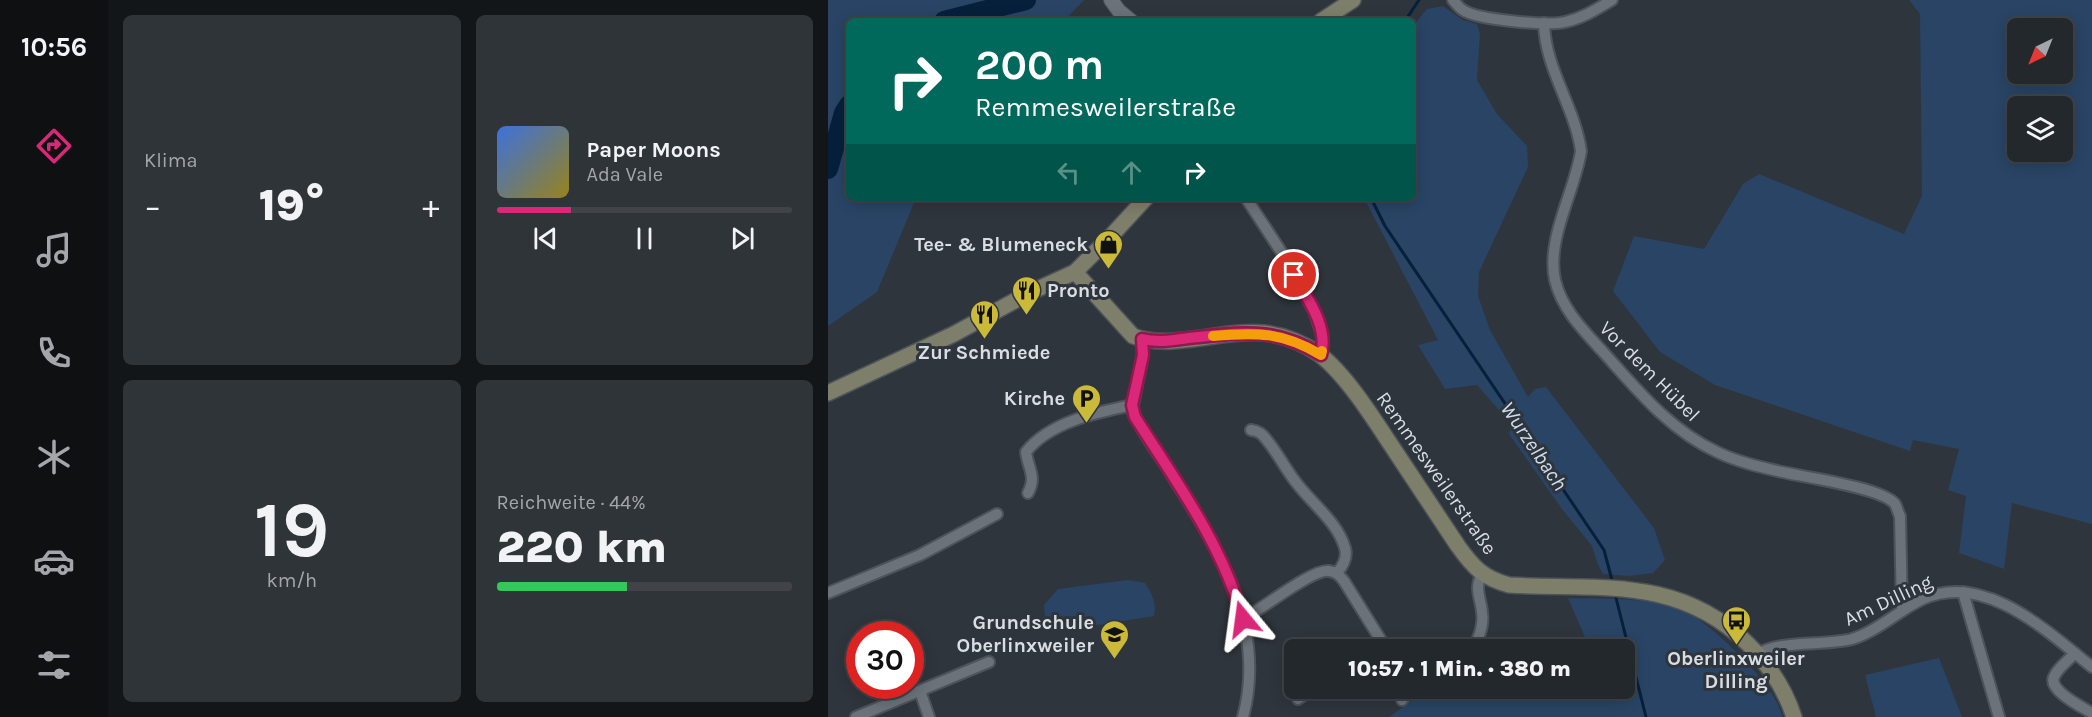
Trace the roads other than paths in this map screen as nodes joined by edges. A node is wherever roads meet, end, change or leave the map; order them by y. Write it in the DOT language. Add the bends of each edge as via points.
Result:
graph roads {
  1 [pos="1111,0"];
  2 [pos="1353,0"];
  3 [pos="1453,0"];
  4 [pos="1612,0"];
  5 [pos="1128,18"];
  6 [pos="1326,18"];
  7 [pos="1544,23"];
  8 [pos="1143,201"];
  9 [pos="1248,201"];
  10 [pos="1075,272"];
  11 [pos="1142,339"];
  12 [pos="1321,355"];
  13 [pos="828,393"];
  14 [pos="1132,405"];
  15 [pos="1251,430"];
  16 [pos="1028,493"];
  17 [pos="997,514"];
  18 [pos="1338,573"];
  19 [pos="1483,574"];
  20 [pos="1963,592"];
  21 [pos="828,593"];
  22 [pos="1902,611"];
  23 [pos="1243,619"];
  24 [pos="1377,639"];
  25 [pos="1476,639"];
  26 [pos="2075,653"];
  27 [pos="1758,654"];
  28 [pos="989,662"];
  29 [pos="2092,667"];
  30 [pos="924,689"];
  31 [pos="900,699"];
  32 [pos="923,699"];
  33 [pos="2092,713"];
  34 [pos="856,717"];
  35 [pos="929,717"];
  36 [pos="1243,717"];
  37 [pos="1794,717"];
  38 [pos="1999,717"];
  1 -- 5 [label="street"];
  2 -- 6 [label="main road"];
  3 -- 7 [label="street" via="1474,15"];
  4 -- 7 [label="street" via="1585,16 1563,23"];
  7 -- 22 [label="street, Vor dem Hübel" via="1554,72 1581,152 1554,259 1555,279 1569,311 1641,393 1693,439 1737,460 1863,489 1886,496 1895,504 1900,516"];
  8 -- 10 [label="main road"];
  9 -- 12 [label="street" via="1315,314 1323,338"];
  10 -- 11 [label="main road" via="1133,336"];
  10 -- 13 [label="main road"];
  11 -- 12 [label="main road, Remmesweilerstraße" via="1265,333"];
  11 -- 14 [label="street" via="1143,355"];
  12 -- 19 [label="main road, Remmesweilerstraße" via="1365,405 1458,546"];
  14 -- 16 [label="street" via="1081,417 1032,444 1026,452 1033,477"];
  14 -- 23 [label="street" via="1135,417 1219,554"];
  15 -- 18 [label="street" via="1266,439 1341,538 1346,558"];
  17 -- 21 [label="street" via="921,555"];
  18 -- 23 [label="street" via="1321,571"];
  18 -- 24 [label="street"];
  19 -- 25 [label="street" via="1478,583 1483,614"];
  19 -- 27 [label="main road, Remmesweilerstraße" via="1509,585 1624,588 1686,601 1718,619"];
  20 -- 22 [label="street, Am Dilling" via="1924,598"];
  20 -- 26 [label="street, Am Dilling" via="2021,613"];
  20 -- 38 [label="street, Am Dilling"];
  22 -- 27 [label="street, Am Dilling" via="1853,639 1778,647"];
  23 -- 36 [label="street" via="1249,660"];
  26 -- 29 [label="street, Am Dilling"];
  26 -- 33 [label="street" via="2052,681 2063,695"];
  27 -- 37 [label="main road, Remmesweilerstraße" via="1781,686"];
  28 -- 30 [label="street"];
  31 -- 34 [label="street"];
  32 -- 35 [label="street"];
}
